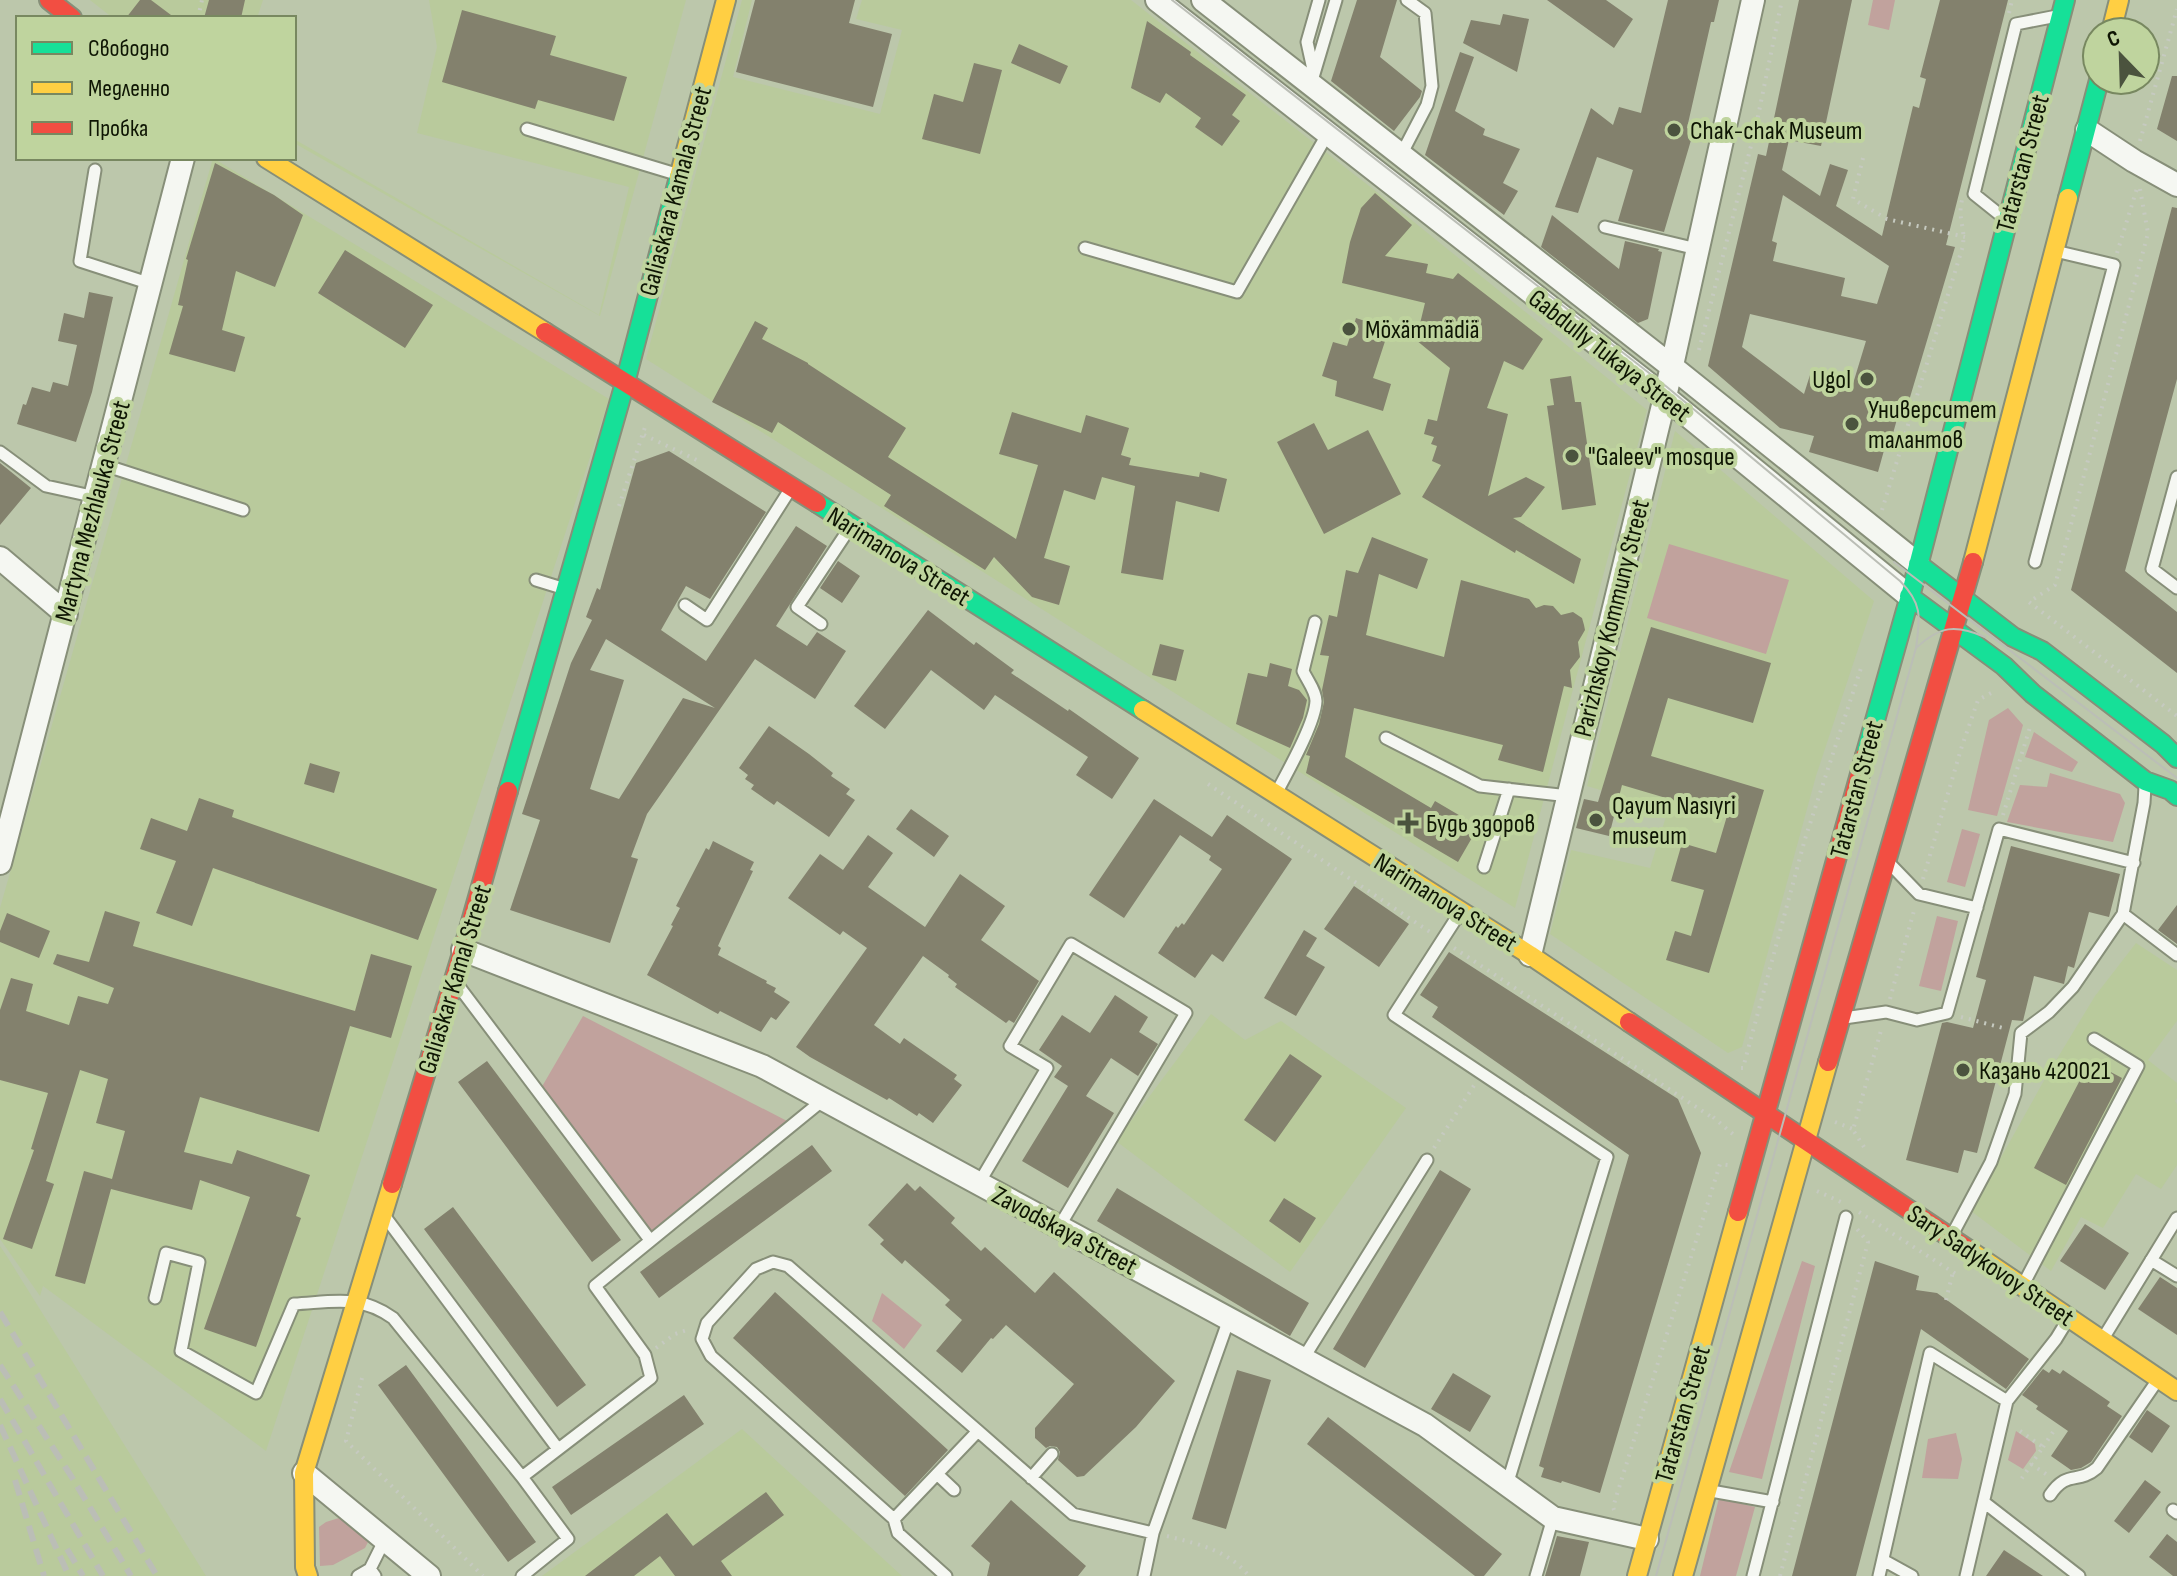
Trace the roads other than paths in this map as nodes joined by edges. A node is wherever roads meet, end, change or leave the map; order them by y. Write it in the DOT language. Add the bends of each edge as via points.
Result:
graph roads {
  1 [pos="49,0"];
  2 [pos="726,0"];
  3 [pos="1157,0"];
  4 [pos="1203,0"];
  5 [pos="1319,0"];
  6 [pos="1336,0"];
  7 [pos="1407,0"];
  8 [pos="1753,0"];
  9 [pos="2063,8"];
  10 [pos="69,16"];
  11 [pos="1312,80"];
  12 [pos="2095,96"];
  13 [pos="527,129"];
  14 [pos="2087,130"];
  15 [pos="1328,133"];
  16 [pos="1401,155"];
  17 [pos="182,160"];
  18 [pos="269,160"];
  19 [pos="95,170"];
  20 [pos="680,175"];
  21 [pos="2177,185"];
  22 [pos="2007,221"];
  23 [pos="1605,227"];
  24 [pos="1085,248"];
  25 [pos="1697,249"];
  26 [pos="2055,251"];
  27 [pos="151,284"];
  28 [pos="1671,366"];
  29 [pos="625,383"];
  30 [pos="1665,397"];
  31 [pos="0,452"];
  32 [pos="104,465"];
  33 [pos="2177,477"];
  34 [pos="792,488"];
  35 [pos="96,497"];
  36 [pos="243,510"];
  37 [pos="851,526"];
  38 [pos="2035,562"];
  39 [pos="1918,564"];
  40 [pos="3,567"];
  41 [pos="536,580"];
  42 [pos="2177,588"];
  43 [pos="566,589"];
  44 [pos="1909,596"];
  45 [pos="1963,599"];
  46 [pos="685,605"];
  47 [pos="66,614"];
  48 [pos="1315,622"];
  49 [pos="821,624"];
  50 [pos="1954,629"];
  51 [pos="1386,738"];
  52 [pos="2177,758"];
  53 [pos="2145,781"];
  54 [pos="1509,789"];
  55 [pos="2175,790"];
  56 [pos="1276,794"];
  57 [pos="1569,796"];
  58 [pos="1887,861"];
  59 [pos="0,863"];
  60 [pos="2134,863"];
  61 [pos="1484,867"];
  62 [pos="1977,908"];
  63 [pos="1460,911"];
  64 [pos="2123,914"];
  65 [pos="1530,955"];
  66 [pos="2177,955"];
  67 [pos="461,970"];
  68 [pos="1841,1018"];
  69 [pos="2094,1039"];
  70 [pos="824,1099"];
  71 [pos="1766,1115"];
  72 [pos="1806,1139"];
  73 [pos="1427,1160"];
  74 [pos="979,1183"];
  75 [pos="383,1214"];
  76 [pos="1846,1217"];
  77 [pos="2177,1218"];
  78 [pos="1059,1227"];
  79 [pos="1951,1238"];
  80 [pos="650,1240"];
  81 [pos="2151,1260"];
  82 [pos="2177,1276"];
  83 [pos="2023,1286"];
  84 [pos="155,1298"];
  85 [pos="356,1300"];
  86 [pos="2069,1318"];
  87 [pos="1229,1319"];
  88 [pos="2103,1341"];
  89 [pos="1303,1359"];
  90 [pos="2158,1379"];
  91 [pos="2177,1391"];
  92 [pos="2007,1401"];
  93 [pos="978,1431"];
  94 [pos="558,1449"];
  95 [pos="1052,1454"];
  96 [pos="304,1473"];
  97 [pos="937,1474"];
  98 [pos="522,1477"];
  99 [pos="1031,1478"];
  100 [pos="1507,1485"];
  101 [pos="954,1490"];
  102 [pos="1708,1490"];
  103 [pos="2050,1495"];
  104 [pos="1773,1502"];
  105 [pos="1985,1503"];
  106 [pos="1553,1518"];
  107 [pos="894,1519"];
  108 [pos="1153,1533"];
  109 [pos="1637,1537"];
  110 [pos="385,1539"];
  111 [pos="1883,1560"];
  112 [pos="372,1572"];
  113 [pos="308,1576"];
  114 [pos="358,1576"];
  115 [pos="429,1576"];
  116 [pos="522,1576"];
  117 [pos="946,1576"];
  118 [pos="1144,1576"];
  119 [pos="1536,1576"];
  120 [pos="1637,1576"];
  121 [pos="1683,1576"];
  122 [pos="1753,1576"];
  123 [pos="1879,1576"];
  124 [pos="1912,1576"];
  125 [pos="1966,1576"];
  126 [pos="2079,1576"];
  1 -- 10 [label="main road"];
  2 -- 20 [label="main road, Galiaskara Kamala Street"];
  3 -- 15 [label="street, Gabdully Tukaya Street"];
  4 -- 11 [label="street, Gabdully Tukaya Street"];
  5 -- 11 [label="lane" via="1307,42"];
  6 -- 11 [label="lane"];
  7 -- 16 [label="lane" via="1425,13 1432,86"];
  8 -- 25 [label="street, Parizhskoy Kommuny Street"];
  9 -- 22 [label="main road, Tatarstan Street"];
  9 -- 22 [label="lane" via="2016,24 1974,194"];
  11 -- 16 [label="street, Gabdully Tukaya Street"];
  12 -- 14 [label="main road, Tatarstan Street"];
  13 -- 20 [label="lane"];
  14 -- 21 [label="street"];
  14 -- 26 [label="main road, Tatarstan Street"];
  15 -- 24 [label="lane" via="1237,292"];
  15 -- 30 [label="street, Gabdully Tukaya Street"];
  16 -- 28 [label="street, Gabdully Tukaya Street"];
  17 -- 27 [label="street, Martyna Mezhlauka Street"];
  18 -- 29 [label="main road, Narimanova Street"];
  19 -- 27 [label="lane" via="80,261"];
  20 -- 29 [label="main road, Galiaskara Kamala Street"];
  22 -- 39 [label="main road, Tatarstan Street"];
  23 -- 25 [label="lane"];
  25 -- 28 [label="street, Parizhskoy Kommuny Street"];
  26 -- 38 [label="lane" via="2114,265"];
  26 -- 45 [label="main road, Tatarstan Street"];
  27 -- 32 [label="street, Martyna Mezhlauka Street"];
  28 -- 30 [label="street, Parizhskoy Kommuny Street"];
  28 -- 39 [label="street, Gabdully Tukaya Street"];
  29 -- 34 [label="main road, Narimanova Street"];
  29 -- 43 [label="main road, Galiaskar Kamal Street"];
  30 -- 44 [label="street, Gabdully Tukaya Street"];
  30 -- 57 [label="street, Parizhskoy Kommuny Street"];
  31 -- 35 [label="lane" via="46,486"];
  32 -- 35 [label="street, Martyna Mezhlauka Street"];
  32 -- 36 [label="lane"];
  33 -- 42 [label="lane" via="2152,569"];
  34 -- 37 [label="main road, Narimanova Street"];
  34 -- 46 [label="lane" via="707,620"];
  35 -- 47 [label="street, Martyna Mezhlauka Street"];
  37 -- 49 [label="lane" via="797,607"];
  37 -- 56 [label="main road, Narimanova Street"];
  39 -- 44 [label="main road, Tatarstan Street"];
  39 -- 45 [label="main road"];
  40 -- 47 [label="street"];
  41 -- 43 [label="lane"];
  43 -- 67 [label="main road, Galiaskar Kamal Street"];
  44 -- 50 [label="main road, Gabdully Tukaya Street"];
  44 -- 71 [label="main road, Tatarstan Street"];
  45 -- 50 [label="main road, Tatarstan Street"];
  45 -- 52 [label="main road" via="2013,637 2042,651"];
  47 -- 59 [label="street, Martyna Mezhlauka Street"];
  48 -- 56 [label="lane" via="1303,671 1315,705"];
  50 -- 53 [label="main road, Gabdully Tukaya Street"];
  50 -- 58 [label="main road, Tatarstan Street"];
  51 -- 54 [label="lane" via="1480,786"];
  53 -- 55 [label="main road, Gabdully Tukaya Street"];
  53 -- 60 [label="lane"];
  54 -- 57 [label="lane"];
  54 -- 61 [label="lane"];
  56 -- 63 [label="main road, Narimanova Street"];
  57 -- 65 [label="street, Parizhskoy Kommuny Street"];
  58 -- 62 [label="lane" via="1919,894"];
  58 -- 68 [label="main road, Tatarstan Street"];
  60 -- 62 [label="lane" via="1999,829"];
  60 -- 64 [label="lane"];
  62 -- 68 [label="lane" via="1947,1013 1917,1020 1886,1012"];
  63 -- 65 [label="main road, Narimanova Street"];
  63 -- 100 [label="lane" via="1394,1015 1607,1157"];
  64 -- 66 [label="lane"];
  64 -- 79 [label="lane" via="2073,987 2021,1033 2015,1094 1991,1162"];
  65 -- 71 [label="main road, Narimanova Street"];
  67 -- 70 [label="street, Zavodskaya Street" via="762,1066"];
  67 -- 75 [label="main road, Galiaskar Kamal Street"];
  67 -- 80 [label="lane"];
  68 -- 72 [label="main road, Tatarstan Street"];
  69 -- 83 [label="lane" via="2138,1066"];
  70 -- 74 [label="street, Zavodskaya Street"];
  70 -- 80 [label="lane"];
  71 -- 72 [label="main road, Narimanova Street"];
  71 -- 109 [label="main road, Tatarstan Street"];
  72 -- 79 [label="main road, Sary Sadykovoy Street"];
  72 -- 102 [label="main road, Tatarstan Street"];
  73 -- 89 [label="lane"];
  74 -- 78 [label="street, Zavodskaya Street"];
  74 -- 78 [label="lane" via="1047,1068 1010,1046 1071,944 1186,1013"];
  75 -- 85 [label="main road, Galiaskar Kamal Street"];
  75 -- 94 [label="lane"];
  76 -- 104 [label="lane"];
  77 -- 81 [label="lane"];
  78 -- 87 [label="street, Zavodskaya Street"];
  79 -- 83 [label="main road, Sary Sadykovoy Street"];
  80 -- 94 [label="lane" via="595,1286 645,1355 651,1378"];
  81 -- 82 [label="lane"];
  81 -- 88 [label="lane"];
  83 -- 86 [label="main road, Sary Sadykovoy Street"];
  84 -- 85 [label="lane" via="166,1253 199,1262 181,1351 256,1393 294,1304"];
  85 -- 96 [label="main road, Galiaskar Kamal Street"];
  85 -- 98 [label="lane" via="393,1318"];
  86 -- 88 [label="main road, Sary Sadykovoy Street"];
  86 -- 92 [label="lane"];
  87 -- 89 [label="street, Zavodskaya Street"];
  87 -- 108 [label="lane"];
  88 -- 90 [label="main road, Sary Sadykovoy Street"];
  89 -- 100 [label="street, Zavodskaya Street" via="1425,1425"];
  90 -- 91 [label="main road, Sary Sadykovoy Street"];
  90 -- 103 [label="lane" via="2097,1468 2066,1478"];
  92 -- 105 [label="lane"];
  92 -- 111 [label="lane" via="1930,1353"];
  93 -- 97 [label="lane"];
  93 -- 99 [label="lane"];
  93 -- 107 [label="lane" via="788,1266 773,1262 756,1269 707,1323 702,1339 711,1356"];
  94 -- 98 [label="lane"];
  95 -- 99 [label="lane"];
  96 -- 110 [label="street"];
  96 -- 113 [label="main road, Galiaskar Kamal Street"];
  97 -- 101 [label="lane"];
  97 -- 107 [label="lane"];
  98 -- 116 [label="lane" via="568,1539"];
  99 -- 108 [label="lane" via="1073,1514"];
  100 -- 106 [label="street, Zavodskaya Street"];
  102 -- 104 [label="lane"];
  102 -- 121 [label="main road, Tatarstan Street"];
  104 -- 122 [label="lane"];
  105 -- 125 [label="lane"];
  105 -- 126 [label="lane"];
  106 -- 109 [label="street, Zavodskaya Street"];
  106 -- 119 [label="lane"];
  107 -- 117 [label="lane" via="898,1533"];
  108 -- 118 [label="lane"];
  109 -- 120 [label="main road, Tatarstan Street"];
  110 -- 112 [label="lane"];
  110 -- 115 [label="street"];
  111 -- 123 [label="lane"];
  111 -- 124 [label="lane"];
  112 -- 114 [label="lane"];
}
